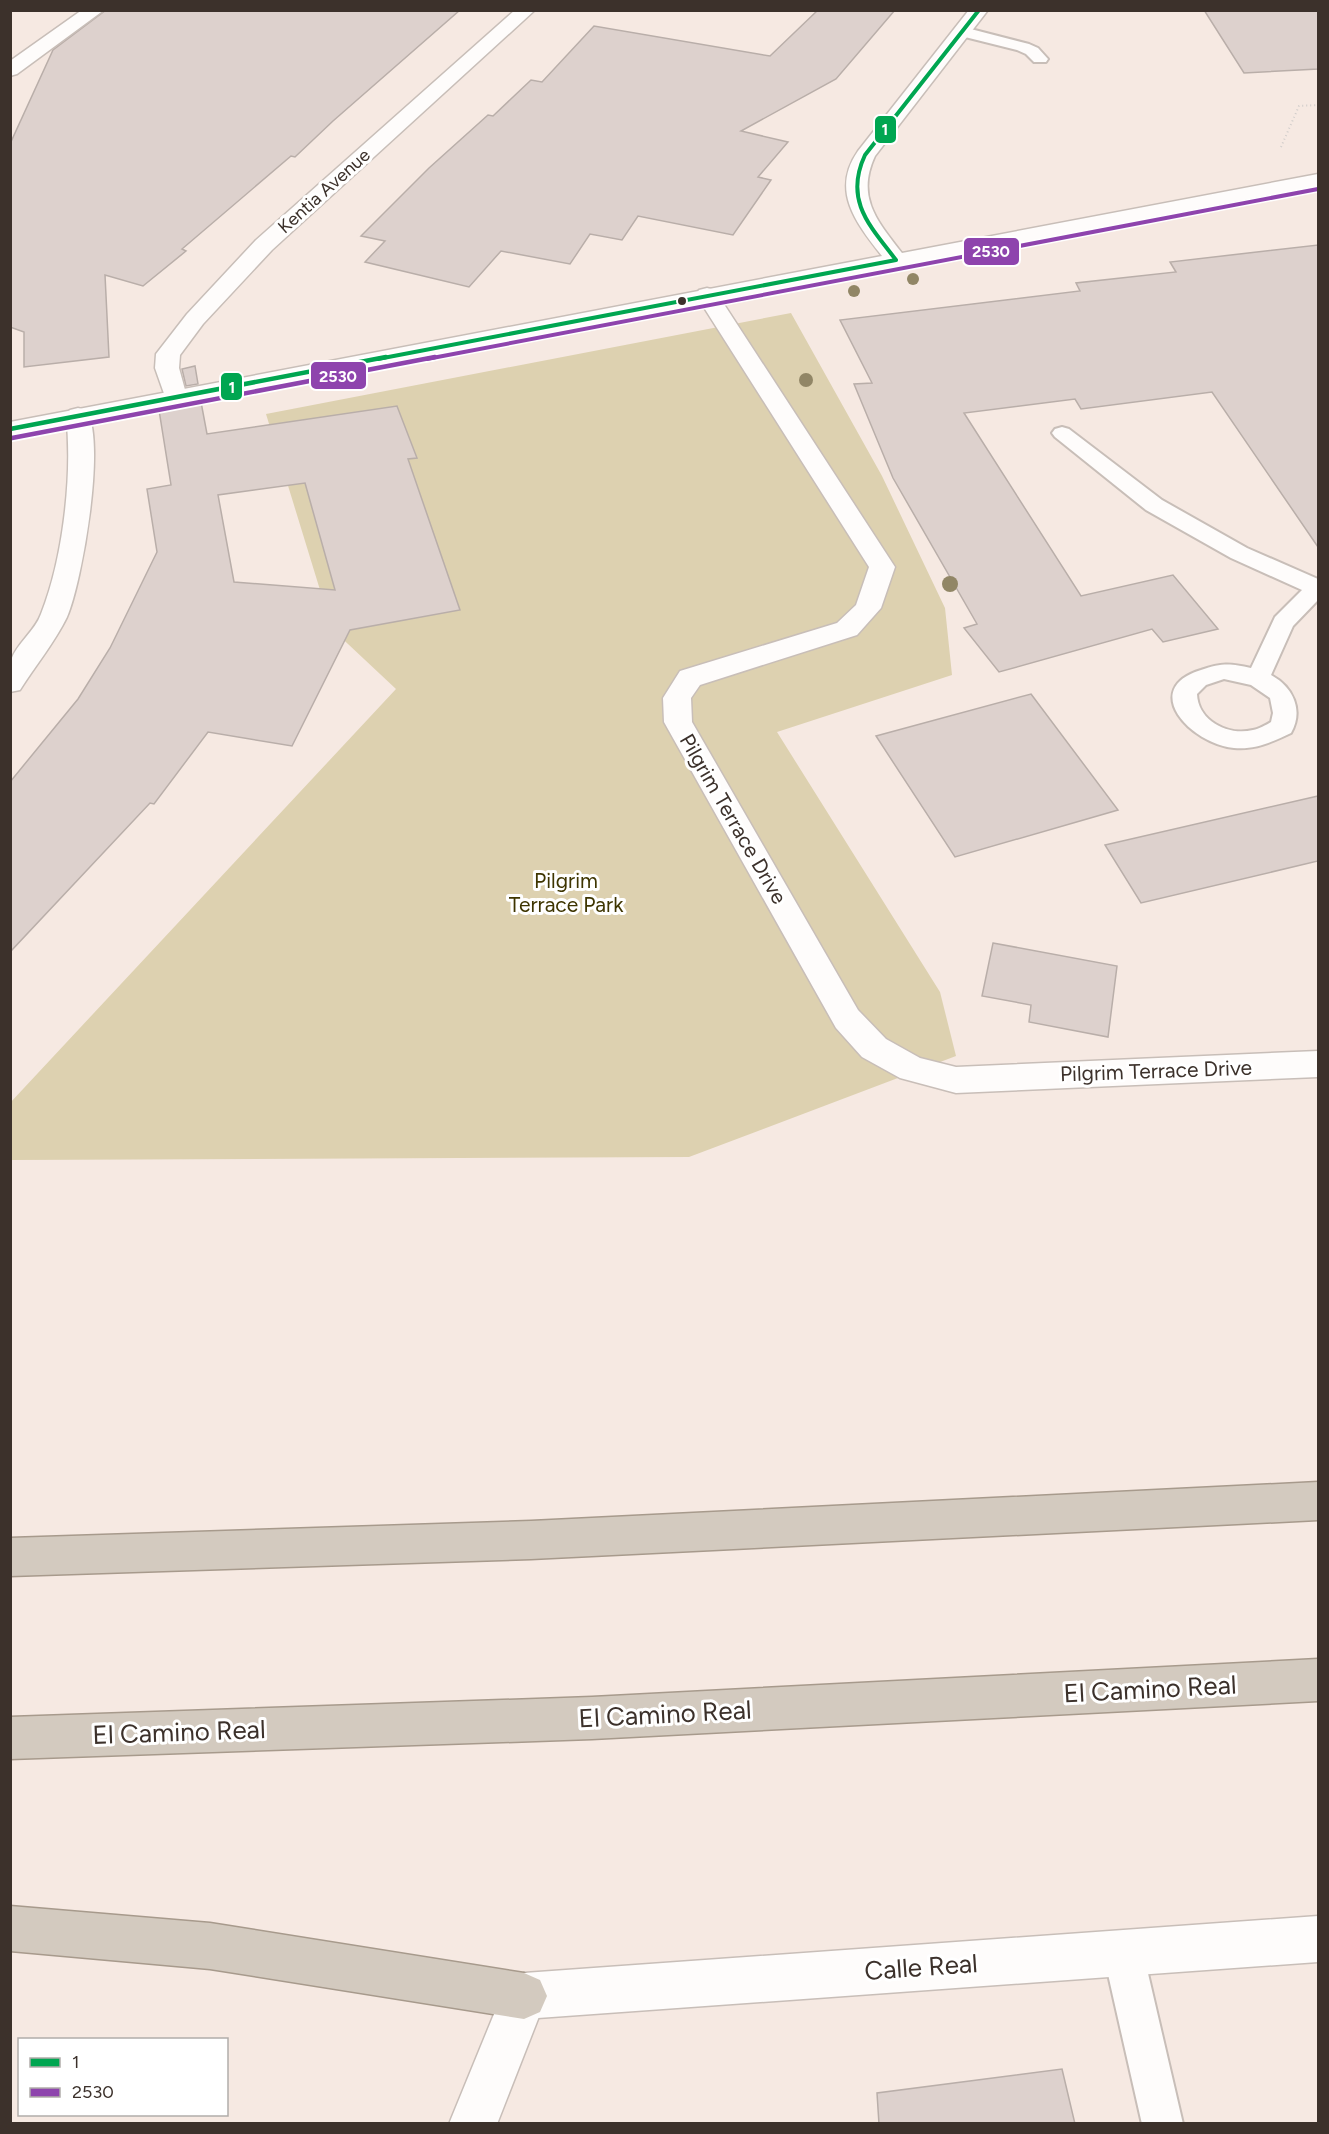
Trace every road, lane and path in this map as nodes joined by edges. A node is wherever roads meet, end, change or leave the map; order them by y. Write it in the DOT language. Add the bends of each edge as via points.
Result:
graph roads {
  1 [pos="95,10"];
  2 [pos="526,10"];
  3 [pos="979,10"];
  4 [pos="963,32"];
  5 [pos="1040,59"];
  6 [pos="10,70"];
  7 [pos="1318,105"];
  8 [pos="1278,152"];
  9 [pos="1318,180"];
  10 [pos="896,260"];
  11 [pos="707,295"];
  12 [pos="175,397"];
  13 [pos="78,416"];
  14 [pos="10,429"];
  15 [pos="1062,433"];
  16 [pos="1318,588"];
  17 [pos="1258,678"];
  18 [pos="10,683"];
  19 [pos="1318,1064"];
  20 [pos="1318,1501"];
  21 [pos="10,1557"];
  22 [pos="1318,1680"];
  23 [pos="10,1738"];
  24 [pos="10,1928"];
  25 [pos="1318,1939"];
  26 [pos="1123,1952"];
  27 [pos="524,1996"];
  28 [pos="473,2124"];
  29 [pos="1163,2124"];
  1 -- 6 [label="street"];
  2 -- 12 [label="street, Kentia Avenue" via="264,245 195,319 168,354 167,368"];
  3 -- 4 [label="street"];
  4 -- 5 [label="lane" via="1023,47"];
  4 -- 10 [label="street" via="865,156 856,176 856,195 864,213"];
  7 -- 8 [label="path" via="1299,106"];
  9 -- 10 [label="street"];
  10 -- 11 [label="street"];
  11 -- 12 [label="street"];
  11 -- 19 [label="street, Pilgrim Terrace Drive" via="882,567 868,608 847,629 690,678 678,698 678,722 847,1019 874,1048 912,1069 956,1080"];
  12 -- 13 [label="street"];
  13 -- 14 [label="street"];
  13 -- 18 [label="street" via="82,446 78,511 67,567 54,615"];
  15 -- 16 [label="lane" via="1154,505 1239,553"];
  16 -- 17 [label="lane" via="1283,622"];
  20 -- 21 [label="highway" via="531,1540"];
  22 -- 23 [label="highway, El Camino Real" via="592,1718"];
  24 -- 27 [label="highway" via="210,1946"];
  25 -- 26 [label="street, Calle Real"];
  26 -- 27 [label="street, Calle Real"];
  26 -- 29 [label="lane"];
  27 -- 28 [label="street"];
}
